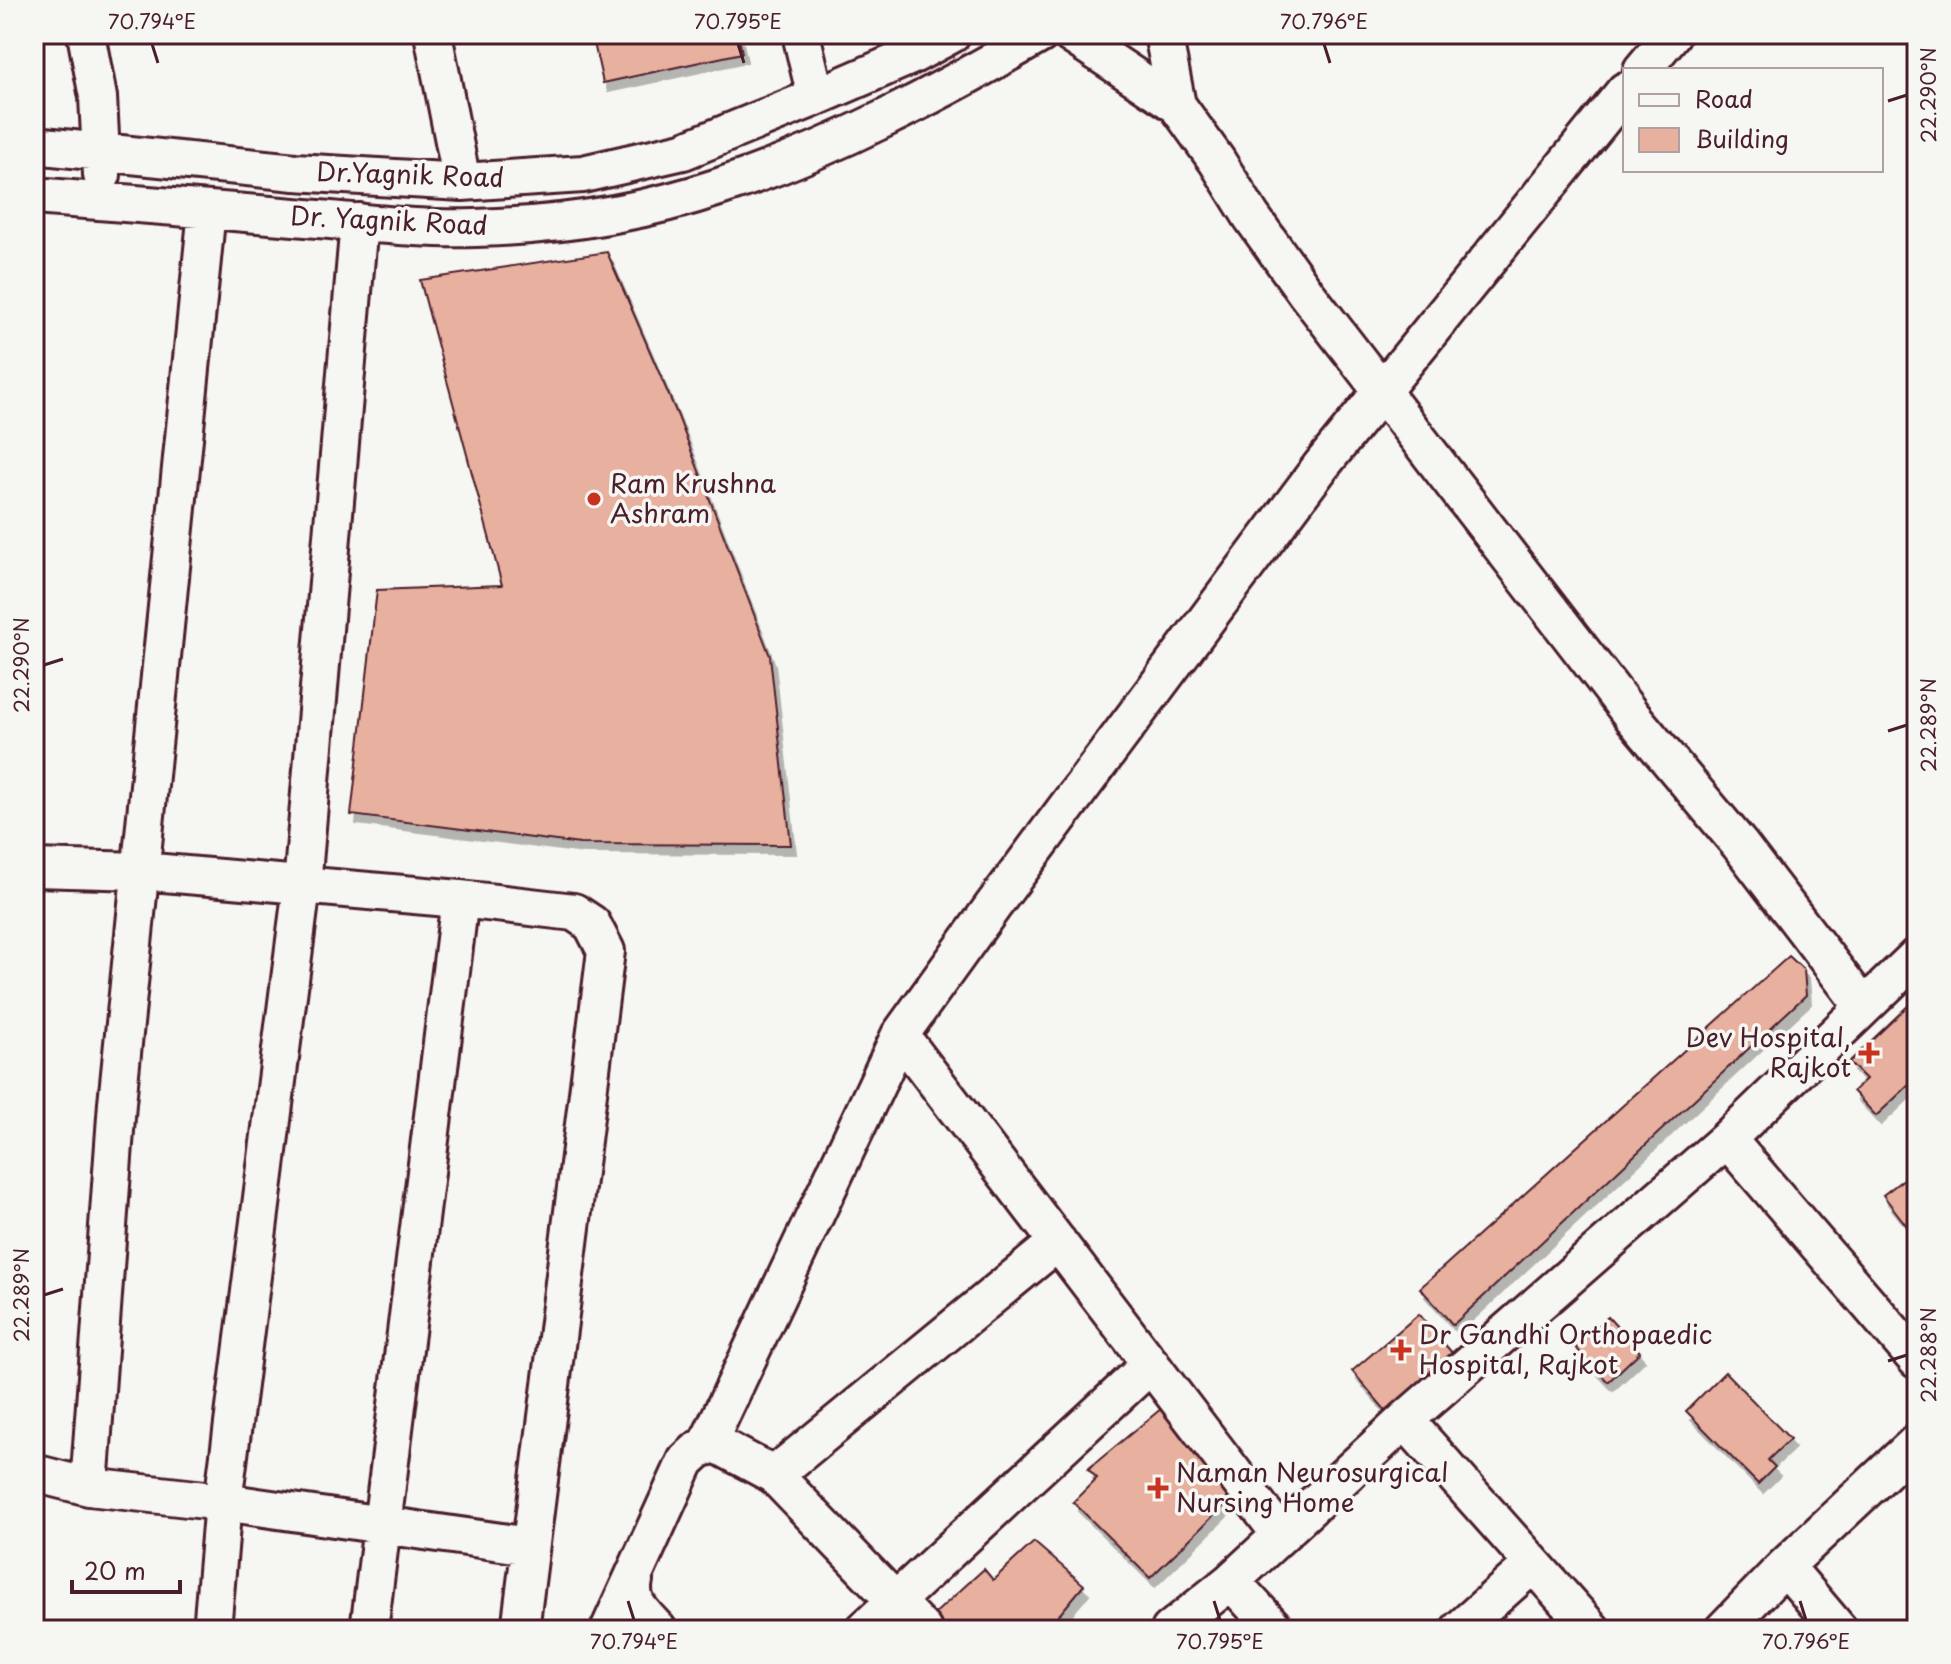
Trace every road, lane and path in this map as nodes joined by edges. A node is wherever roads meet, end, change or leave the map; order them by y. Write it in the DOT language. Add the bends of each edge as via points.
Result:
graph roads {
  1 [pos="86,34"];
  2 [pos="433,34"];
  3 [pos="801,34"];
  4 [pos="952,34"];
  5 [pos="1041,34"];
  6 [pos="1070,34"];
  7 [pos="1163,34"];
  8 [pos="1672,34"];
  9 [pos="1644,68"];
  10 [pos="1623,93"];
  11 [pos="816,97"];
  12 [pos="1177,105"];
  13 [pos="34,145"];
  14 [pos="102,153"];
  15 [pos="462,182"];
  16 [pos="34,196"];
  17 [pos="101,201"];
  18 [pos="207,210"];
  19 [pos="359,222"];
  20 [pos="1381,390"];
  21 [pos="34,868"];
  22 [pos="141,871"];
  23 [pos="302,886"];
  24 [pos="460,899"];
  25 [pos="1914,966"];
  26 [pos="1863,1006"];
  27 [pos="900,1035"];
  28 [pos="1727,1139"];
  29 [pos="1058,1242"];
  30 [pos="1917,1360"];
  31 [pos="1151,1364"];
  32 [pos="1405,1420"];
  33 [pos="1917,1442"];
  34 [pos="706,1447"];
  35 [pos="34,1473"];
  36 [pos="774,1475"];
  37 [pos="89,1487"];
  38 [pos="223,1502"];
  39 [pos="380,1526"];
  40 [pos="1280,1534"];
  41 [pos="529,1546"];
  42 [pos="1533,1564"];
  43 [pos="1785,1566"];
  44 [pos="634,1580"];
  45 [pos="1231,1581"];
  46 [pos="894,1602"];
  47 [pos="212,1630"];
  48 [pos="369,1630"];
  49 [pos="520,1630"];
  50 [pos="609,1630"];
  51 [pos="658,1630"];
  52 [pos="864,1630"];
  53 [pos="923,1630"];
  54 [pos="1170,1630"];
  55 [pos="1276,1630"];
  56 [pos="1459,1630"];
  57 [pos="1592,1630"];
  58 [pos="1723,1630"];
  59 [pos="1839,1630"];
  1 -- 14 [label="street"];
  2 -- 15 [label="street"];
  3 -- 11 [label="street"];
  4 -- 11 [label="street, Dr.Yagnik Road"];
  5 -- 19 [label="street, Dr. Yagnik Road" via="946,89 777,165 705,191 639,209 474,229"];
  6 -- 12 [label="street"];
  7 -- 12 [label="street"];
  8 -- 9 [label="street"];
  10 -- 20 [label="street"];
  11 -- 15 [label="street, Dr.Yagnik Road" via="683,151 583,174"];
  12 -- 20 [label="street" via="1251,216"];
  13 -- 14 [label="street, Dr.Yagnik Road"];
  14 -- 15 [label="street, Dr.Yagnik Road"];
  14 -- 17 [label="street"];
  16 -- 17 [label="street, Dr. Yagnik Road"];
  17 -- 18 [label="street, Dr. Yagnik Road"];
  18 -- 19 [label="street, Dr. Yagnik Road"];
  18 -- 22 [label="street"];
  19 -- 23 [label="street"];
  20 -- 26 [label="street"];
  20 -- 27 [label="street"];
  21 -- 22 [label="street"];
  22 -- 23 [label="street"];
  22 -- 37 [label="street" via="117,1103"];
  23 -- 24 [label="street"];
  23 -- 38 [label="street"];
  24 -- 39 [label="street"];
  24 -- 41 [label="street" via="574,912 592,924 606,951"];
  25 -- 26 [label="street"];
  26 -- 28 [label="street"];
  27 -- 29 [label="street"];
  27 -- 34 [label="street"];
  28 -- 30 [label="street"];
  28 -- 32 [label="street"];
  29 -- 31 [label="street"];
  29 -- 36 [label="street"];
  31 -- 40 [label="street"];
  31 -- 46 [label="street"];
  32 -- 40 [label="street"];
  32 -- 42 [label="street"];
  33 -- 43 [label="street"];
  34 -- 36 [label="street" via="716,1444"];
  34 -- 44 [label="street" via="686,1461"];
  35 -- 37 [label="street"];
  36 -- 46 [label="street"];
  37 -- 38 [label="street"];
  38 -- 39 [label="street"];
  38 -- 47 [label="street"];
  39 -- 41 [label="street"];
  39 -- 48 [label="street"];
  40 -- 45 [label="street"];
  41 -- 49 [label="street"];
  42 -- 56 [label="street"];
  42 -- 57 [label="street"];
  43 -- 58 [label="street"];
  43 -- 59 [label="street"];
  44 -- 50 [label="street"];
  44 -- 51 [label="street" via="631,1593"];
  45 -- 54 [label="street"];
  45 -- 55 [label="street"];
  46 -- 52 [label="street"];
  46 -- 53 [label="street"];
}
